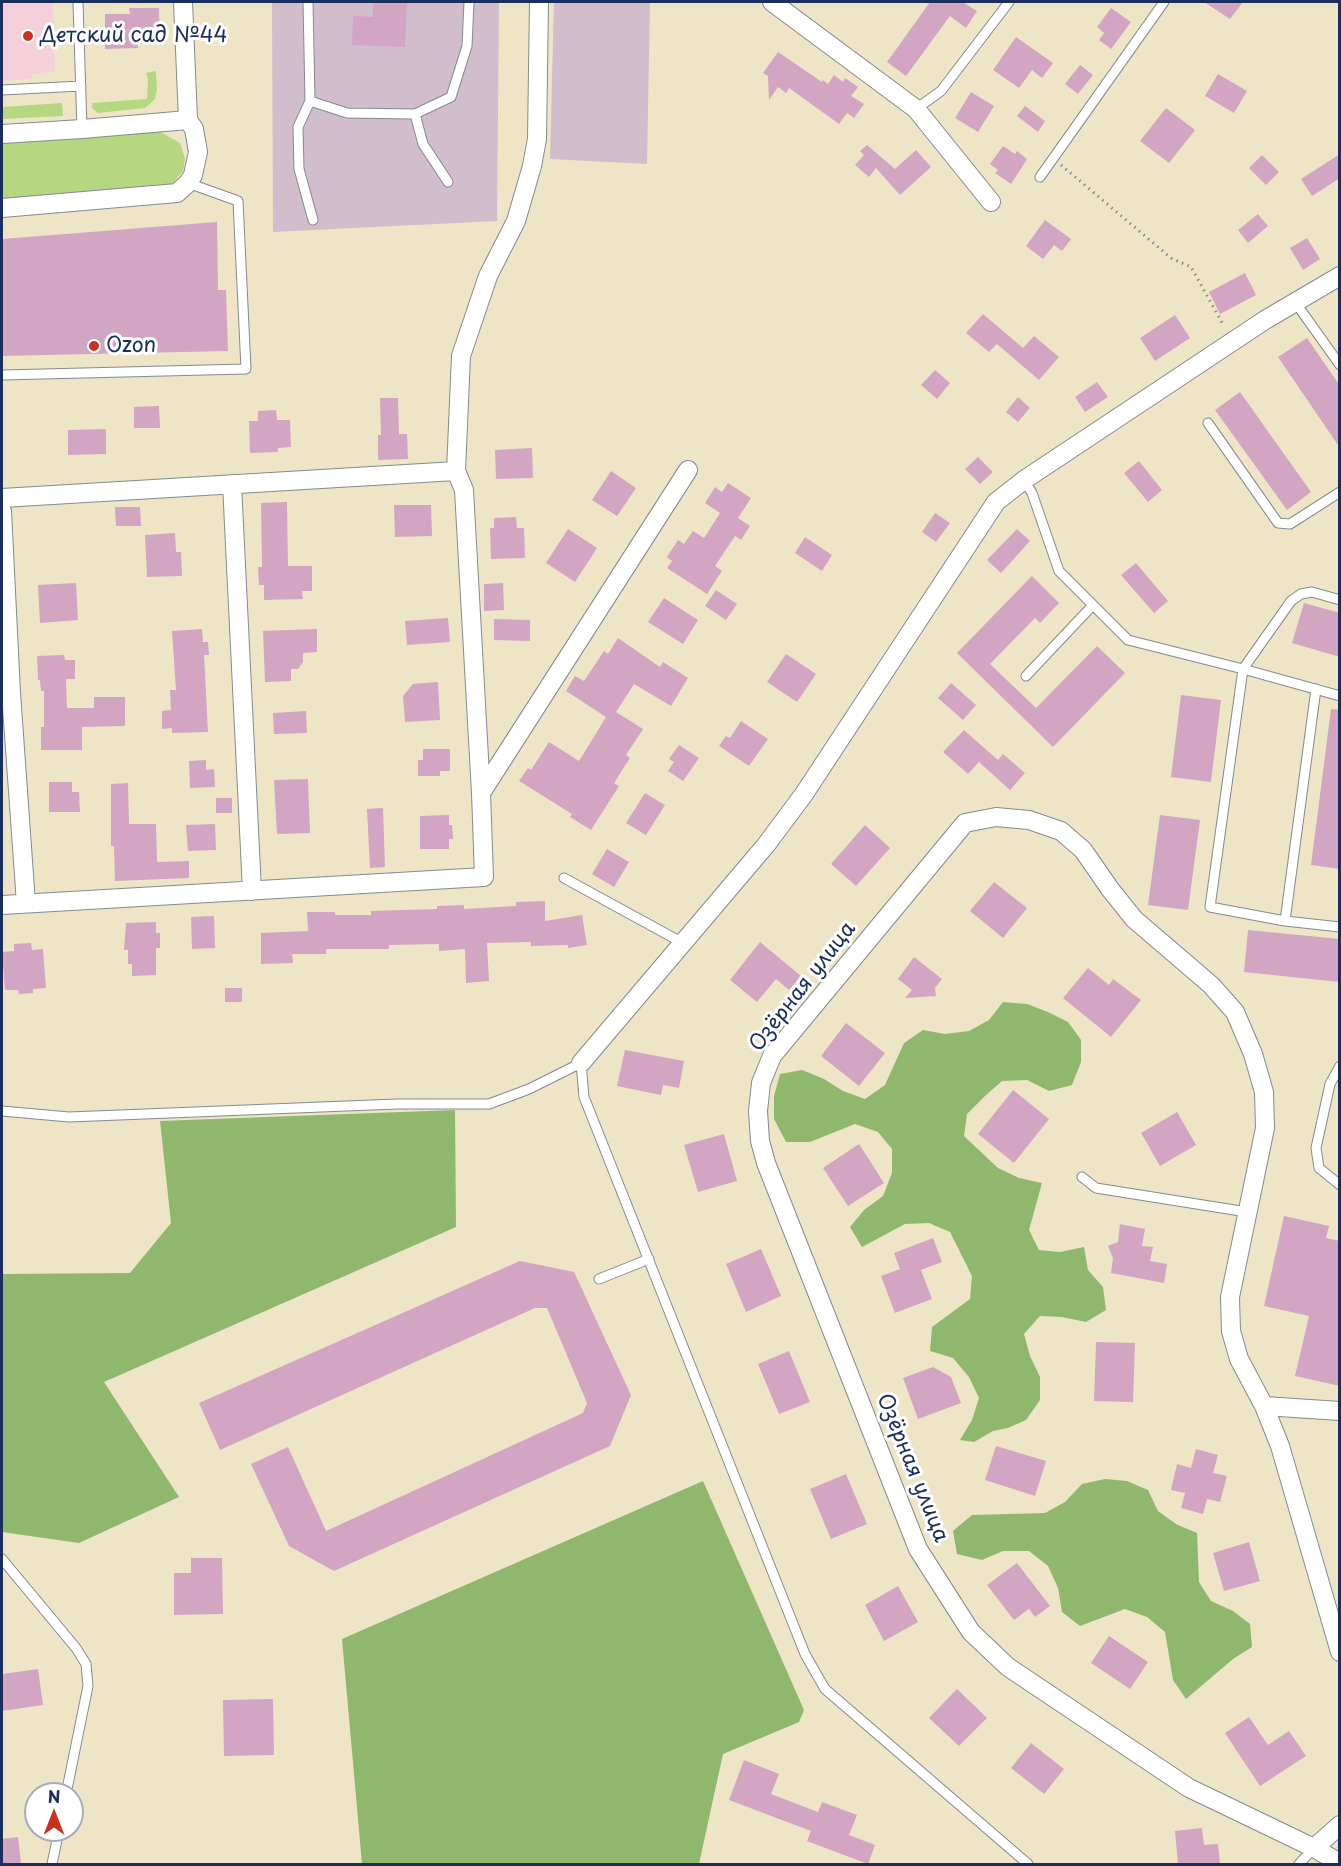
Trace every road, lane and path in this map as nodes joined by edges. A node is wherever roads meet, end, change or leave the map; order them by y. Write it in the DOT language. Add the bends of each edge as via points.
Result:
graph roads {
  1 [pos="78,2"];
  2 [pos="183,2"];
  3 [pos="308,2"];
  4 [pos="469,2"];
  5 [pos="539,2"];
  6 [pos="772,2"];
  7 [pos="1009,2"];
  8 [pos="1164,2"];
  9 [pos="81,86"];
  10 [pos="2,90"];
  11 [pos="310,101"];
  12 [pos="916,109"];
  13 [pos="415,114"];
  14 [pos="188,120"];
  15 [pos="82,129"];
  16 [pos="2,134"];
  17 [pos="1053,158"];
  18 [pos="1040,177"];
  19 [pos="448,182"];
  20 [pos="188,183"];
  21 [pos="991,202"];
  22 [pos="2,208"];
  23 [pos="313,220"];
  24 [pos="1340,276"];
  25 [pos="1295,302"];
  26 [pos="1233,341"];
  27 [pos="1340,365"];
  28 [pos="2,375"];
  29 [pos="1208,423"];
  30 [pos="688,470"];
  31 [pos="456,471"];
  32 [pos="1024,480"];
  33 [pos="232,484"];
  34 [pos="1340,492"];
  35 [pos="2,498"];
  36 [pos="2,511"];
  37 [pos="1340,600"];
  38 [pos="1093,605"];
  39 [pos="1243,669"];
  40 [pos="1026,676"];
  41 [pos="1316,689"];
  42 [pos="1340,696"];
  43 [pos="481,793"];
  44 [pos="564,878"];
  45 [pos="252,891"];
  46 [pos="26,903"];
  47 [pos="2,904"];
  48 [pos="1285,921"];
  49 [pos="1340,927"];
  50 [pos="683,943"];
  51 [pos="581,1064"];
  52 [pos="1340,1066"];
  53 [pos="2,1111"];
  54 [pos="1082,1177"];
  55 [pos="1340,1185"];
  56 [pos="1247,1212"];
  57 [pos="649,1259"];
  58 [pos="599,1279"];
  59 [pos="1264,1406"];
  60 [pos="1340,1411"];
  61 [pos="2,1558"];
  62 [pos="1340,1652"];
  63 [pos="68,1782"];
  64 [pos="1340,1825"];
  65 [pos="57,1842"];
  66 [pos="1314,1848"];
  67 [pos="1340,1863"];
  68 [pos="52,1864"];
  69 [pos="1029,1864"];
  70 [pos="1299,1864"];
  1 -- 9 [label="lane"];
  2 -- 14 [label="street"];
  3 -- 11 [label="lane"];
  4 -- 13 [label="lane" via="467,46 451,97"];
  5 -- 31 [label="street" via="537,139 516,221 488,276 461,356"];
  6 -- 12 [label="street"];
  7 -- 12 [label="lane" via="941,91"];
  8 -- 17 [label="lane"];
  9 -- 10 [label="lane"];
  9 -- 15 [label="lane"];
  11 -- 13 [label="lane" via="347,113"];
  11 -- 23 [label="lane" via="298,127 299,169"];
  12 -- 21 [label="street"];
  13 -- 19 [label="lane" via="423,144"];
  14 -- 15 [label="street"];
  14 -- 20 [label="street" via="194,129 198,152"];
  15 -- 16 [label="street"];
  17 -- 18 [label="lane"];
  17 -- 26 [label="path" via="1171,258 1191,267"];
  20 -- 22 [label="street" via="177,193"];
  20 -- 28 [label="lane" via="238,201 246,369"];
  24 -- 25 [label="street"];
  25 -- 26 [label="street"];
  25 -- 27 [label="lane"];
  26 -- 32 [label="street"];
  29 -- 34 [label="lane" via="1278,523 1290,524"];
  30 -- 43 [label="street"];
  31 -- 33 [label="street"];
  31 -- 43 [label="street" via="464,490"];
  32 -- 38 [label="lane" via="1059,571"];
  32 -- 50 [label="street" via="996,502 804,794"];
  33 -- 35 [label="street"];
  33 -- 45 [label="street"];
  36 -- 46 [label="street"];
  37 -- 39 [label="lane" via="1312,592 1291,601"];
  38 -- 39 [label="lane" via="1128,640"];
  38 -- 40 [label="lane"];
  39 -- 41 [label="lane"];
  39 -- 48 [label="lane" via="1210,907"];
  41 -- 42 [label="lane"];
  41 -- 48 [label="lane"];
  43 -- 45 [label="street" via="484,877"];
  44 -- 50 [label="lane"];
  45 -- 46 [label="street"];
  46 -- 47 [label="street"];
  48 -- 49 [label="lane"];
  50 -- 51 [label="street"];
  51 -- 53 [label="lane" via="489,1104 385,1104 69,1117"];
  51 -- 57 [label="lane" via="584,1097"];
  52 -- 55 [label="lane" via="1330,1084 1316,1148 1319,1168"];
  54 -- 56 [label="lane" via="1096,1188"];
  56 -- 59 [label="street, Озёрная улица" via="1230,1297 1231,1331 1239,1359"];
  56 -- 66 [label="street, Озёрная улица" via="1264,1128 1264,1092 1235,1012 1211,985 1134,919 1083,850 1061,831 1029,820 996,817 965,823 772,1056 761,1083 758,1112 766,1163 918,1549 971,1632 1008,1667 1189,1788"];
  57 -- 58 [label="lane"];
  57 -- 69 [label="lane" via="806,1654 825,1689"];
  59 -- 60 [label="street"];
  59 -- 62 [label="street, Озёрная улица" via="1280,1446"];
  61 -- 63 [label="lane" via="86,1664 88,1686"];
  64 -- 66 [label="street"];
  65 -- 68 [label="lane"];
  66 -- 67 [label="street, Озёрная улица"];
  66 -- 70 [label="lane"];
}
